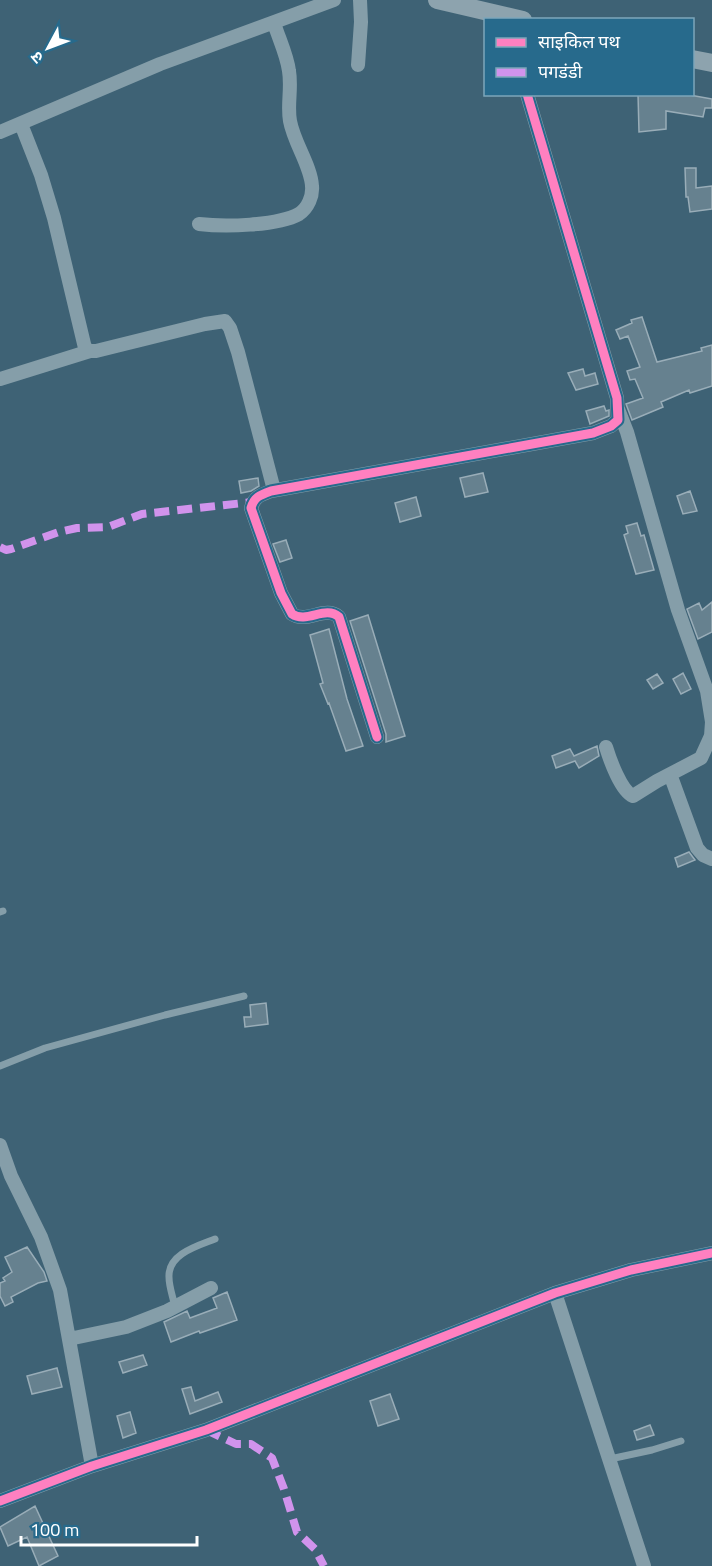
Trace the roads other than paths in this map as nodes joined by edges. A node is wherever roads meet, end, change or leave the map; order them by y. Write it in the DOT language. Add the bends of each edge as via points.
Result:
graph roads {
  1 [pos="334,0"];
  2 [pos="360,0"];
  3 [pos="436,0"];
  4 [pos="514,18"];
  5 [pos="274,23"];
  6 [pos="694,59"];
  7 [pos="712,63"];
  8 [pos="358,65"];
  9 [pos="528,96"];
  10 [pos="21,124"];
  11 [pos="0,132"];
  12 [pos="199,224"];
  13 [pos="90,351"];
  14 [pos="0,379"];
  15 [pos="618,407"];
  16 [pos="274,490"];
  17 [pos="377,737"];
  18 [pos="606,747"];
  19 [pos="670,774"];
  20 [pos="712,859"];
  21 [pos="244,996"];
  22 [pos="0,1066"];
  23 [pos="2,1154"];
  24 [pos="215,1239"];
  25 [pos="712,1253"];
  26 [pos="211,1288"];
  27 [pos="558,1303"];
  28 [pos="175,1307"];
  29 [pos="69,1339"];
  30 [pos="681,1441"];
  31 [pos="610,1459"];
  32 [pos="92,1466"];
  33 [pos="0,1501"];
  34 [pos="644,1566"];
  1 -- 5 [label="street"];
  2 -- 8 [label="street"];
  3 -- 4 [label="street"];
  5 -- 10 [label="street" via="160,64"];
  5 -- 12 [label="street" via="289,71 289,118 311,177 310,199 298,214 284,219 221,226"];
  6 -- 7 [label="street"];
  9 -- 15 [label="street"];
  10 -- 11 [label="street"];
  10 -- 13 [label="street" via="54,218 82,342"];
  13 -- 14 [label="street"];
  13 -- 16 [label="street" via="225,321 238,352"];
  15 -- 16 [label="street" via="618,420 594,433"];
  15 -- 19 [label="street" via="710,706 711,736 704,755"];
  16 -- 17 [label="street" via="257,497 251,508 281,593 288,609 297,617 330,612 339,617"];
  18 -- 19 [label="street" via="611,765 632,797"];
  19 -- 20 [label="street" via="697,848"];
  21 -- 22 [label="lane" via="45,1048"];
  23 -- 29 [label="street" via="53,1268"];
  24 -- 28 [label="lane" via="174,1260 168,1276"];
  25 -- 27 [label="street" via="631,1270"];
  26 -- 28 [label="street"];
  27 -- 31 [label="street"];
  27 -- 32 [label="street" via="206,1430"];
  28 -- 29 [label="street" via="126,1327"];
  29 -- 32 [label="street"];
  30 -- 31 [label="lane"];
  31 -- 34 [label="street"];
  32 -- 33 [label="street"];
}
